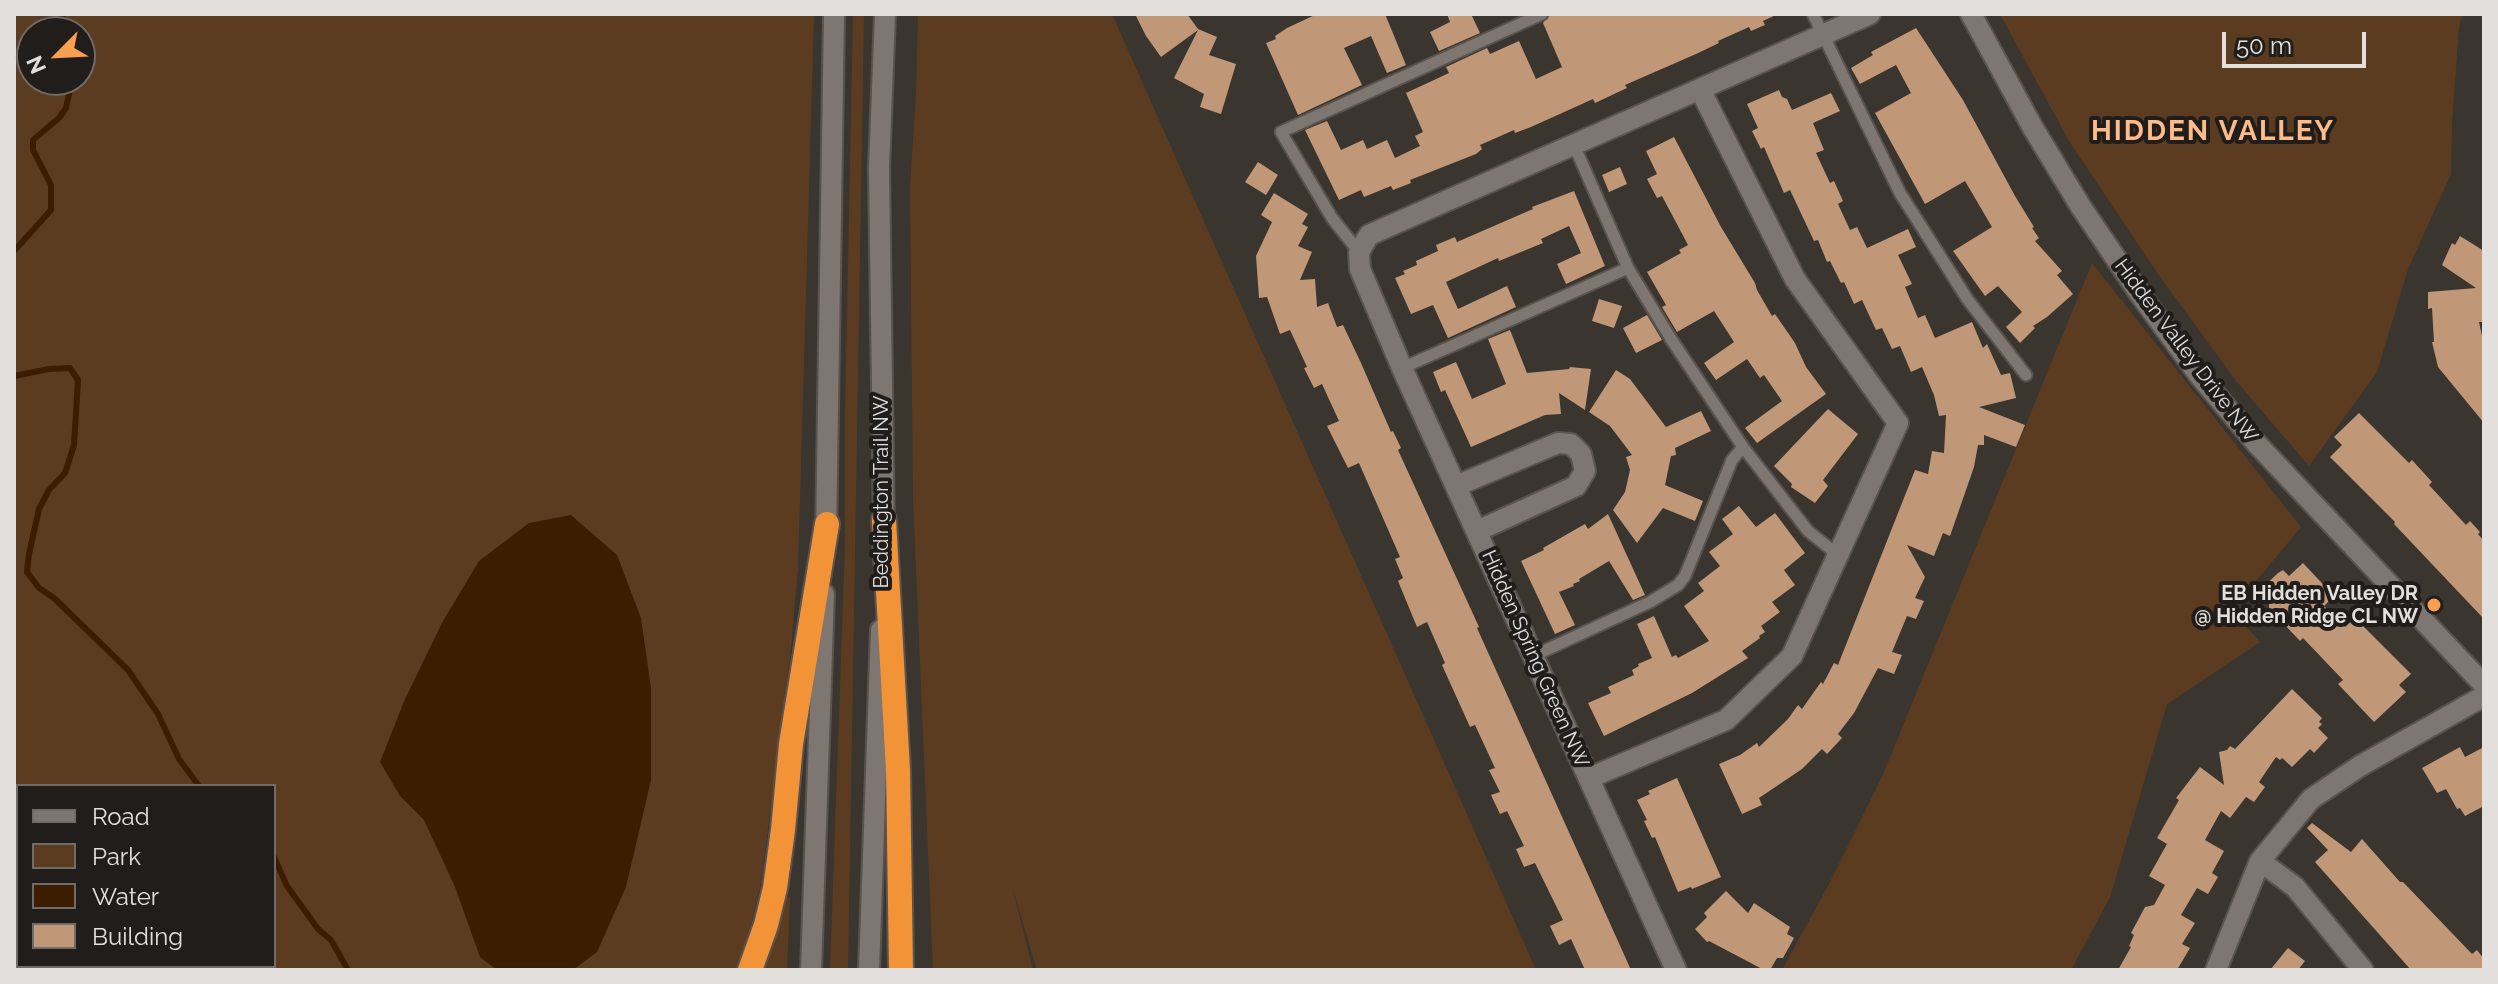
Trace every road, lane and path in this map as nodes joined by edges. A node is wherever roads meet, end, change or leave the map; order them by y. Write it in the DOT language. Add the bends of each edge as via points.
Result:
graph roads {
  1 [pos="834,14"];
  2 [pos="885,14"];
  3 [pos="1542,14"];
  4 [pos="1813,14"];
  5 [pos="1870,14"];
  6 [pos="1971,14"];
  7 [pos="1822,34"];
  8 [pos="1700,89"];
  9 [pos="1574,145"];
  10 [pos="1359,252"];
  11 [pos="1628,268"];
  12 [pos="1402,368"];
  13 [pos="2026,375"];
  14 [pos="1743,447"];
  15 [pos="1456,486"];
  16 [pos="884,520"];
  17 [pos="827,524"];
  18 [pos="1477,531"];
  19 [pos="1838,555"];
  20 [pos="1533,656"];
  21 [pos="2484,685"];
  22 [pos="2484,696"];
  23 [pos="1589,778"];
  24 [pos="2260,861"];
  25 [pos="750,970"];
  26 [pos="811,970"];
  27 [pos="869,970"];
  28 [pos="901,970"];
  29 [pos="1676,970"];
  30 [pos="2216,970"];
  31 [pos="2363,970"];
  1 -- 17 [label="street"];
  2 -- 16 [label="street, Beddington Trail NW" via="879,168"];
  3 -- 10 [label="lane" via="1281,132 1332,218"];
  4 -- 7 [label="lane"];
  5 -- 7 [label="street"];
  6 -- 21 [label="street, Hidden Valley Drive NW" via="2081,207 2199,375 2257,444"];
  7 -- 8 [label="street"];
  7 -- 13 [label="lane" via="1900,193 1968,300"];
  8 -- 9 [label="street"];
  8 -- 19 [label="street, Hidden Spring Green NW" via="1795,279 1898,423"];
  9 -- 10 [label="street" via="1369,235"];
  9 -- 11 [label="lane"];
  10 -- 12 [label="street, Hidden Spring Green NW" via="1360,269"];
  11 -- 12 [label="lane"];
  11 -- 14 [label="lane"];
  12 -- 15 [label="street, Hidden Spring Green NW"];
  14 -- 19 [label="lane" via="1808,531"];
  14 -- 20 [label="lane" via="1732,460 1678,585"];
  15 -- 18 [label="street, Hidden Spring Green NW"];
  15 -- 18 [label="street" via="1558,443 1571,444 1581,454 1585,471 1576,486"];
  16 -- 27 [label="street, Beddington Trail NW"];
  16 -- 28 [label="highway" via="898,770"];
  17 -- 25 [label="highway" via="791,744 775,888"];
  17 -- 26 [label="street"];
  18 -- 20 [label="street, Hidden Spring Green NW"];
  19 -- 23 [label="street, Hidden Spring Green NW" via="1792,656 1726,720"];
  20 -- 23 [label="street, Hidden Spring Green NW"];
  22 -- 24 [label="street" via="2311,799"];
  23 -- 29 [label="street"];
  24 -- 30 [label="street"];
  24 -- 31 [label="street" via="2295,887"];
}
